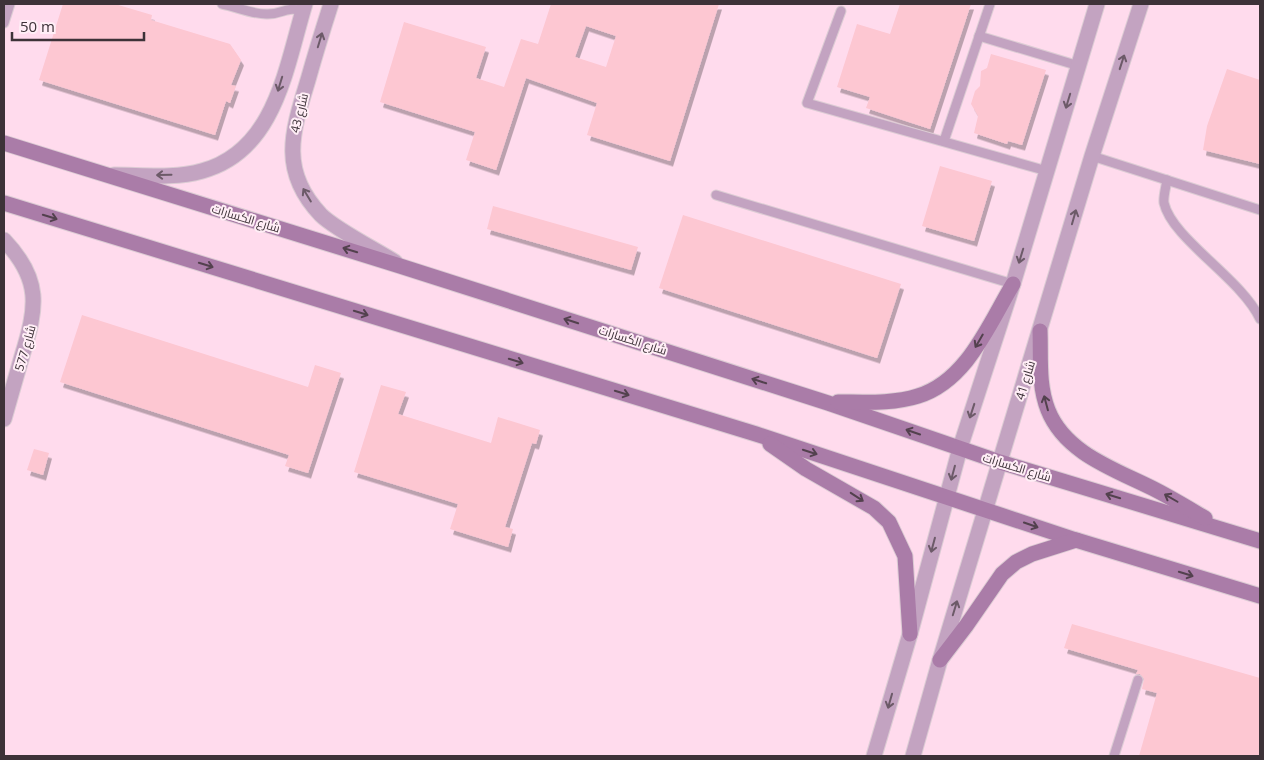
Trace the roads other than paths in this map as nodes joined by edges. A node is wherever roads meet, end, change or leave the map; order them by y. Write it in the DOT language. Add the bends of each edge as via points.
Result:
graph roads {
  1 [pos="10,4"];
  2 [pos="222,4"];
  3 [pos="331,4"];
  4 [pos="990,4"];
  5 [pos="1097,4"];
  6 [pos="1141,4"];
  7 [pos="304,7"];
  8 [pos="841,11"];
  9 [pos="4,23"];
  10 [pos="979,36"];
  11 [pos="1079,66"];
  12 [pos="944,141"];
  13 [pos="4,143"];
  14 [pos="1092,156"];
  15 [pos="1047,171"];
  16 [pos="107,176"];
  17 [pos="1167,180"];
  18 [pos="716,195"];
  19 [pos="4,203"];
  20 [pos="1260,210"];
  21 [pos="4,240"];
  22 [pos="400,266"];
  23 [pos="1013,284"];
  24 [pos="1260,319"];
  25 [pos="1040,331"];
  26 [pos="828,403"];
  27 [pos="4,419"];
  28 [pos="756,434"];
  29 [pos="960,448"];
  30 [pos="1000,462"];
  31 [pos="946,498"];
  32 [pos="985,510"];
  33 [pos="1228,531"];
  34 [pos="1076,540"];
  35 [pos="1260,541"];
  36 [pos="1260,596"];
  37 [pos="910,634"];
  38 [pos="940,660"];
  39 [pos="1138,680"];
  40 [pos="874,756"];
  41 [pos="913,756"];
  42 [pos="1114,756"];
  1 -- 9 [label="lane"];
  2 -- 7 [label="lane" via="264,14"];
  22 -- 3 [label="street, شارع 43, one-way" via="323,216 308,199 292,158 292,135"];
  4 -- 10 [label="lane"];
  5 -- 11 [label="street"];
  14 -- 6 [label="street, شارع 41, one-way"];
  7 -- 16 [label="street, شارع 43, one-way" via="266,122 239,154 201,171"];
  8 -- 12 [label="lane" via="807,102"];
  10 -- 11 [label="lane"];
  10 -- 12 [label="lane"];
  11 -- 15 [label="street, one-way"];
  12 -- 15 [label="lane"];
  13 -- 16 [label="street, شارع الكسارات"];
  14 -- 17 [label="lane"];
  25 -- 14 [label="street, شارع 41, one-way"];
  15 -- 23 [label="street, one-way"];
  22 -- 16 [label="street, شارع الكسارات, one-way"];
  17 -- 20 [label="lane"];
  17 -- 24 [label="lane" via="1164,202 1170,221 1233,282"];
  18 -- 23 [label="lane"];
  19 -- 28 [label="street, one-way"];
  21 -- 27 [label="street, شارع 577" via="18,255 29,275 34,298 33,320"];
  26 -- 22 [label="street, شارع الكسارات, one-way"];
  23 -- 26 [label="street, one-way" via="973,352 958,371 939,386 919,396 896,400"];
  23 -- 29 [label="street, one-way"];
  25 -- 30 [label="street, شارع 41"];
  33 -- 25 [label="street, one-way" via="1082,452 1062,434 1048,411 1041,384"];
  29 -- 26 [label="street, شارع الكسارات, one-way"];
  28 -- 31 [label="street, one-way"];
  28 -- 37 [label="street, one-way" via="806,469 874,508 888,522 905,556"];
  29 -- 30 [label="street, شارع الكسارات"];
  29 -- 31 [label="street, one-way"];
  30 -- 32 [label="street, شارع 41"];
  33 -- 30 [label="street, شارع الكسارات, one-way"];
  31 -- 32 [label="street"];
  31 -- 37 [label="street, one-way"];
  32 -- 34 [label="street, one-way"];
  38 -- 32 [label="street, شارع 41, one-way"];
  33 -- 35 [label="street, شارع الكسارات"];
  34 -- 36 [label="street, one-way"];
  34 -- 38 [label="street" via="1032,554 1002,574"];
  37 -- 40 [label="street, one-way"];
  38 -- 41 [label="street, شارع 41"];
  39 -- 42 [label="lane"];
}
